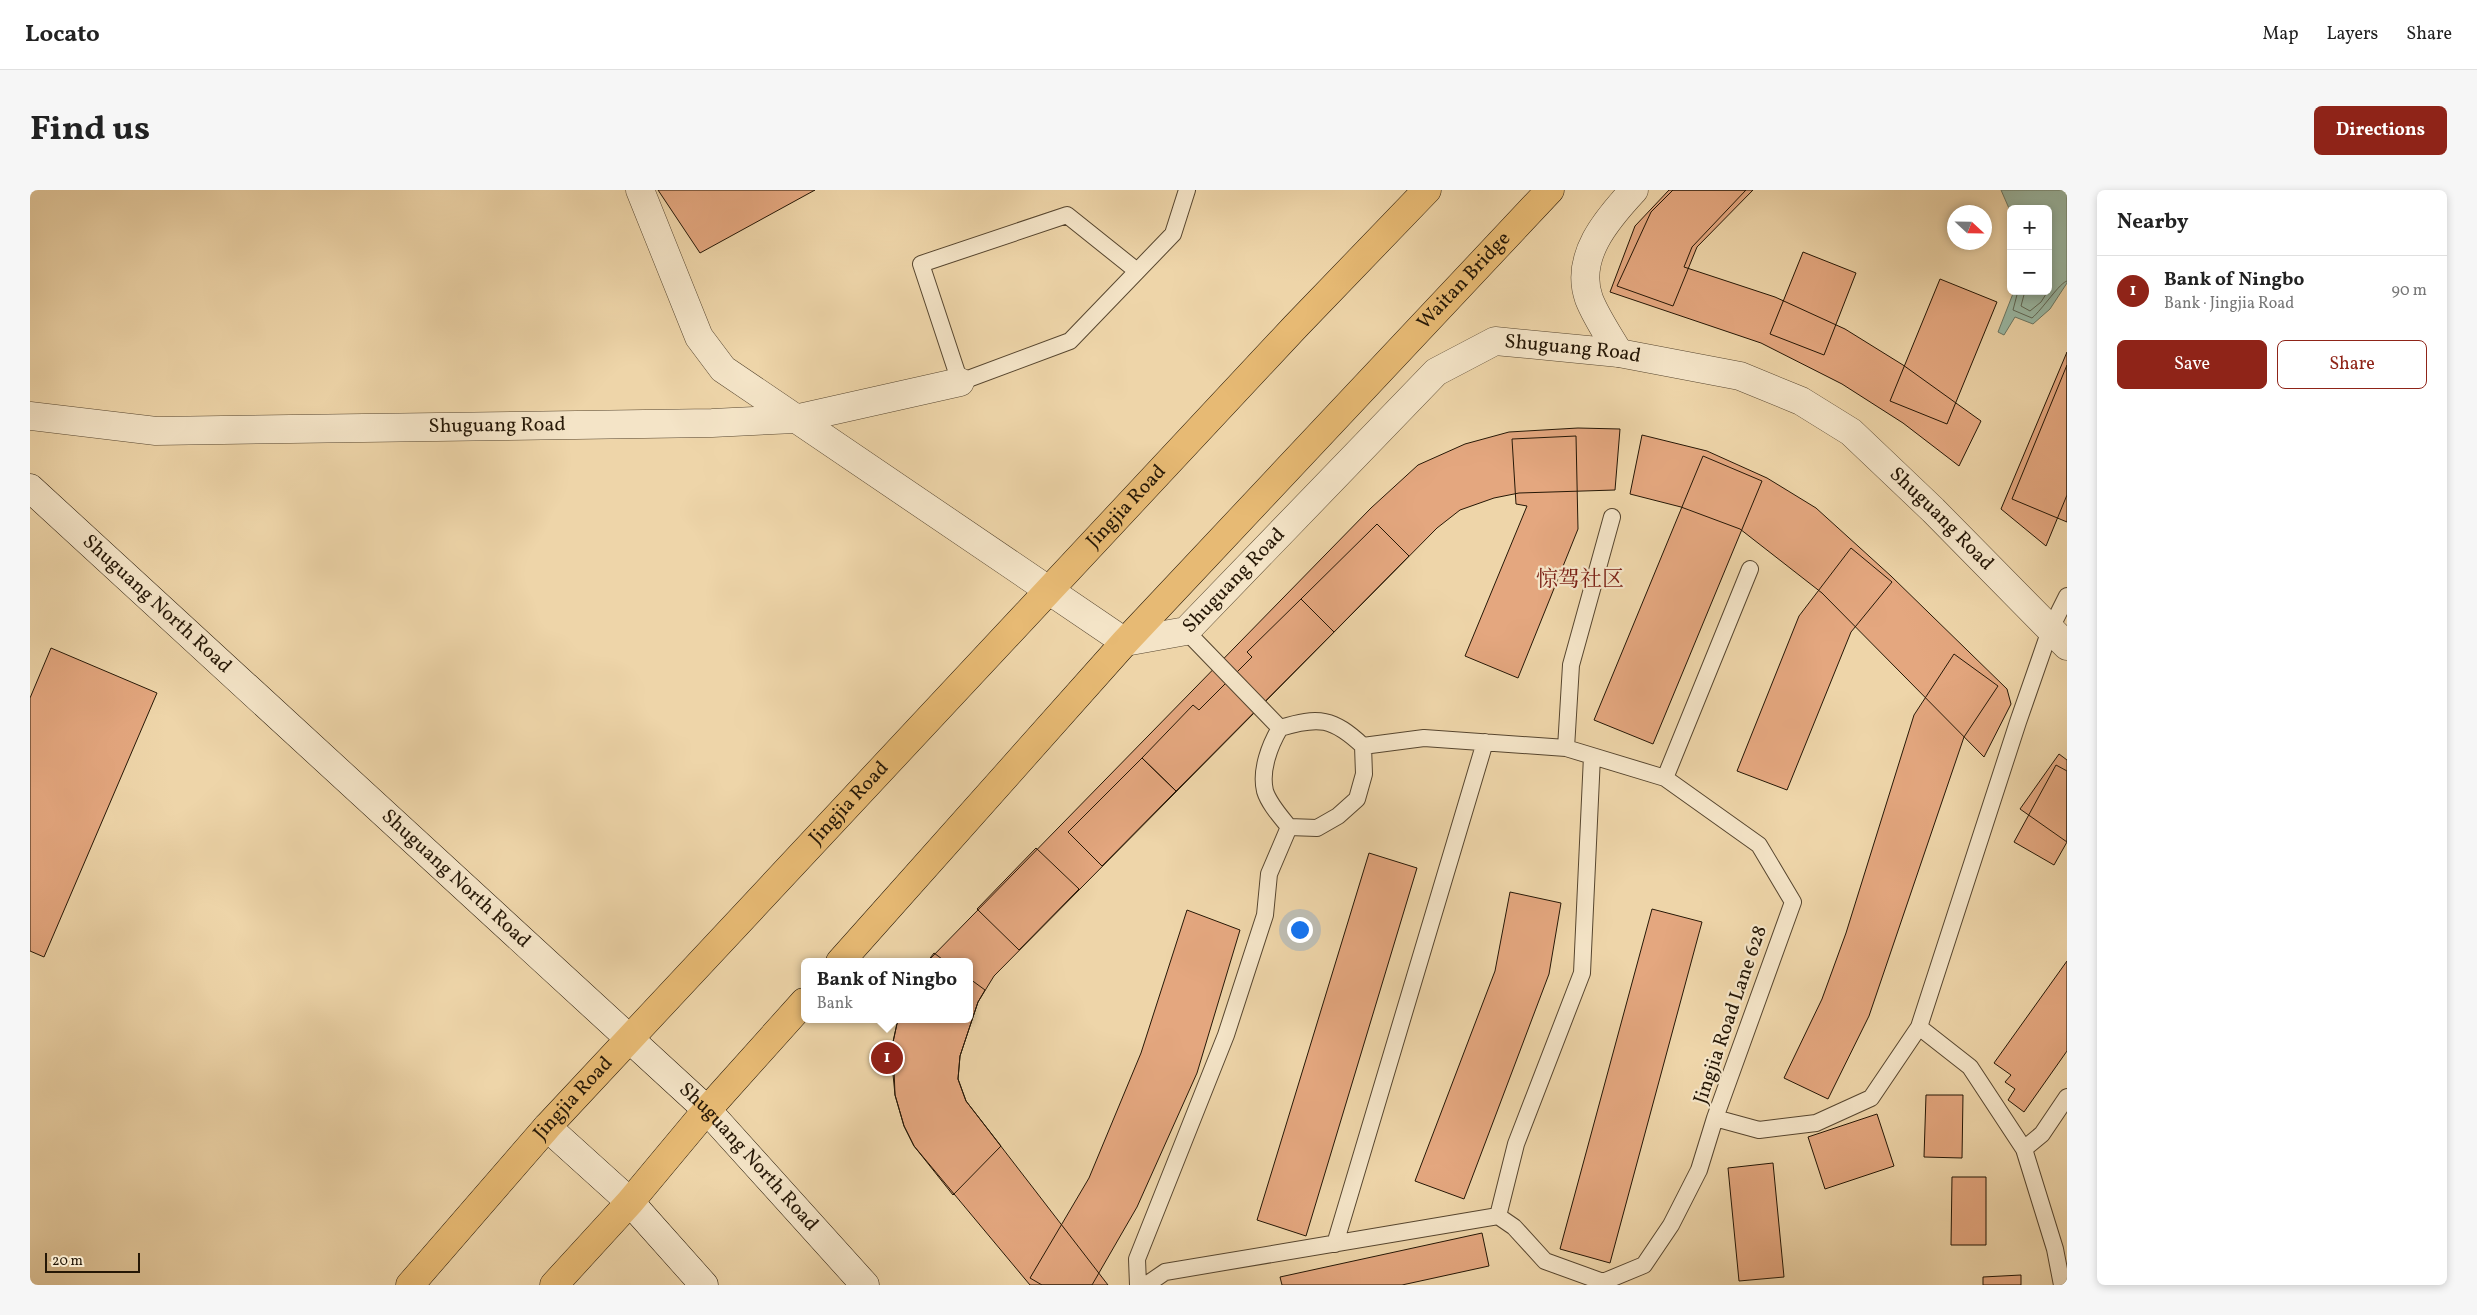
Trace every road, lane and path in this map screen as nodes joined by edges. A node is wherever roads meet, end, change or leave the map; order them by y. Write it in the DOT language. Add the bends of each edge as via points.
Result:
graph roads {
  1 [pos="640,190"];
  2 [pos="1187,190"];
  3 [pos="1427,190"];
  4 [pos="1550,190"];
  5 [pos="1634,190"];
  6 [pos="1137,271"];
  7 [pos="1619,353"];
  8 [pos="960,382"];
  9 [pos="30,416"];
  10 [pos="795,419"];
  11 [pos="30,488"];
  12 [pos="1612,517"];
  13 [pos="1750,569"];
  14 [pos="1050,589"];
  15 [pos="2067,596"];
  16 [pos="1186,630"];
  17 [pos="2059,638"];
  18 [pos="1125,642"];
  19 [pos="1280,728"];
  20 [pos="1485,742"];
  21 [pos="1363,746"];
  22 [pos="1566,748"];
  23 [pos="1592,756"];
  24 [pos="1665,778"];
  25 [pos="1289,827"];
  26 [pos="844,958"];
  27 [pos="801,1005"];
  28 [pos="1919,1027"];
  29 [pos="630,1038"];
  30 [pos="2067,1097"];
  31 [pos="707,1110"];
  32 [pos="1715,1118"];
  33 [pos="547,1127"];
  34 [pos="2024,1149"];
  35 [pos="630,1202"];
  36 [pos="1498,1216"];
  37 [pos="1335,1244"];
  38 [pos="410,1285"];
  39 [pos="554,1285"];
  40 [pos="704,1285"];
  41 [pos="865,1285"];
  42 [pos="1138,1285"];
  43 [pos="1146,1285"];
  44 [pos="2062,1285"];
  1 -- 10 [label="street" via="699,337 723,369"];
  2 -- 6 [label="lane" via="1173,234"];
  3 -- 14 [label="main road, Jingjia Road" via="1295,326"];
  4 -- 18 [label="main road, Waitan Bridge"];
  5 -- 7 [label="street" via="1597,235 1584,266 1589,298"];
  6 -- 8 [label="lane" via="1070,340"];
  6 -- 8 [label="lane" via="1067,215 921,264"];
  7 -- 16 [label="street, Shuguang Road" via="1495,341 1436,372"];
  7 -- 17 [label="street, Shuguang Road" via="1740,376 1801,401 1852,432"];
  8 -- 10 [label="street, Shuguang Road"];
  9 -- 10 [label="street, Shuguang Road" via="156,431"];
  10 -- 14 [label="street"];
  11 -- 29 [label="street, Shuguang North Road"];
  12 -- 22 [label="lane" via="1571,665"];
  13 -- 24 [label="lane"];
  14 -- 18 [label="street"];
  14 -- 29 [label="main road, Jingjia Road"];
  15 -- 17 [label="lane, Jingjia Road Lane 628"];
  16 -- 18 [label="street, Shuguang Road"];
  16 -- 19 [label="lane"];
  17 -- 28 [label="lane, Jingjia Road Lane 628"];
  18 -- 26 [label="main road"];
  19 -- 21 [label="lane" via="1320,720 1344,728"];
  19 -- 25 [label="lane" via="1271,744 1265,791"];
  20 -- 21 [label="lane, Jingjia Road Lane 628" via="1424,738"];
  20 -- 22 [label="lane, Jingjia Road Lane 628"];
  20 -- 37 [label="lane"];
  21 -- 25 [label="lane" via="1364,774 1357,799 1338,816 1317,828"];
  22 -- 23 [label="lane, Jingjia Road Lane 628"];
  23 -- 24 [label="lane, Jingjia Road Lane 628"];
  23 -- 36 [label="lane" via="1582,973 1516,1144"];
  24 -- 32 [label="lane, Jingjia Road Lane 628" via="1759,845 1792,902"];
  25 -- 42 [label="lane" via="1269,874 1265,915 1226,1035 1136,1259"];
  27 -- 31 [label="main road"];
  28 -- 32 [label="lane, Jingjia Road Lane 628" via="1872,1098 1824,1120 1759,1130"];
  28 -- 34 [label="lane" via="1970,1067"];
  29 -- 31 [label="street, Shuguang North Road"];
  29 -- 33 [label="main road, Jingjia Road"];
  30 -- 34 [label="lane" via="2042,1134"];
  31 -- 35 [label="main road"];
  31 -- 41 [label="street, Shuguang North Road"];
  32 -- 36 [label="lane" via="1699,1170 1671,1224 1644,1265 1603,1282 1545,1261 1514,1227"];
  33 -- 35 [label="street"];
  33 -- 38 [label="main road, Jingjia Road"];
  34 -- 44 [label="lane" via="2055,1249"];
  35 -- 39 [label="main road"];
  35 -- 40 [label="street"];
  36 -- 37 [label="lane"];
  37 -- 43 [label="lane" via="1165,1272"];
}
